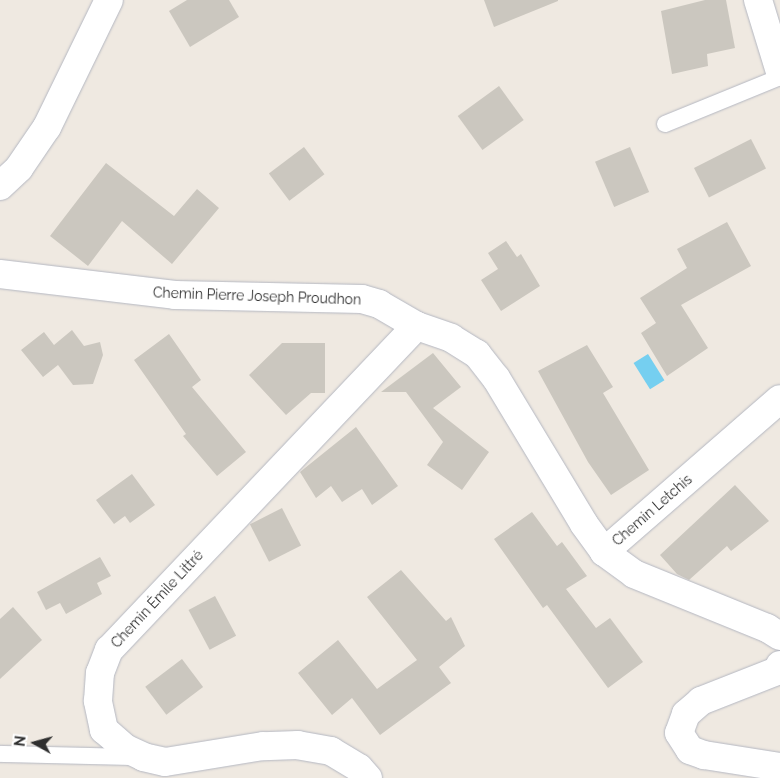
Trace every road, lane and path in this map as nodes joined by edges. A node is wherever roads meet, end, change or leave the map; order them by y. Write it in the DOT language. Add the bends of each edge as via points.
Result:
graph roads {
  1 [pos="109,0"];
  2 [pos="758,0"];
  3 [pos="780,72"];
  4 [pos="780,78"];
  5 [pos="665,124"];
  6 [pos="0,186"];
  7 [pos="0,274"];
  8 [pos="417,326"];
  9 [pos="780,399"];
  10 [pos="604,552"];
  11 [pos="780,636"];
  12 [pos="780,665"];
  13 [pos="0,754"];
  14 [pos="144,757"];
  15 [pos="780,767"];
  16 [pos="368,778"];
  1 -- 6 [label="street" via="47,127 18,168"];
  2 -- 3 [label="street"];
  4 -- 5 [label="lane"];
  7 -- 8 [label="street, Chemin Pierre Joseph Proudhon" via="175,296 362,299 397,312"];
  8 -- 10 [label="street, Chemin Pierre Joseph Proudhon" via="451,338 476,354 496,378"];
  8 -- 14 [label="street, Chemin Émile Littré" via="109,650 100,673 98,701 104,730 125,748"];
  9 -- 10 [label="street, Chemin Letchis"];
  10 -- 11 [label="street, Chemin Letchis" via="634,574 768,628"];
  12 -- 15 [label="street" via="777,670 701,701 686,714 679,733 690,750 704,755"];
  13 -- 14 [label="lane"];
  14 -- 16 [label="street, Chemin Émile Littré" via="165,762 263,746 298,745 331,751 359,768"];
}
